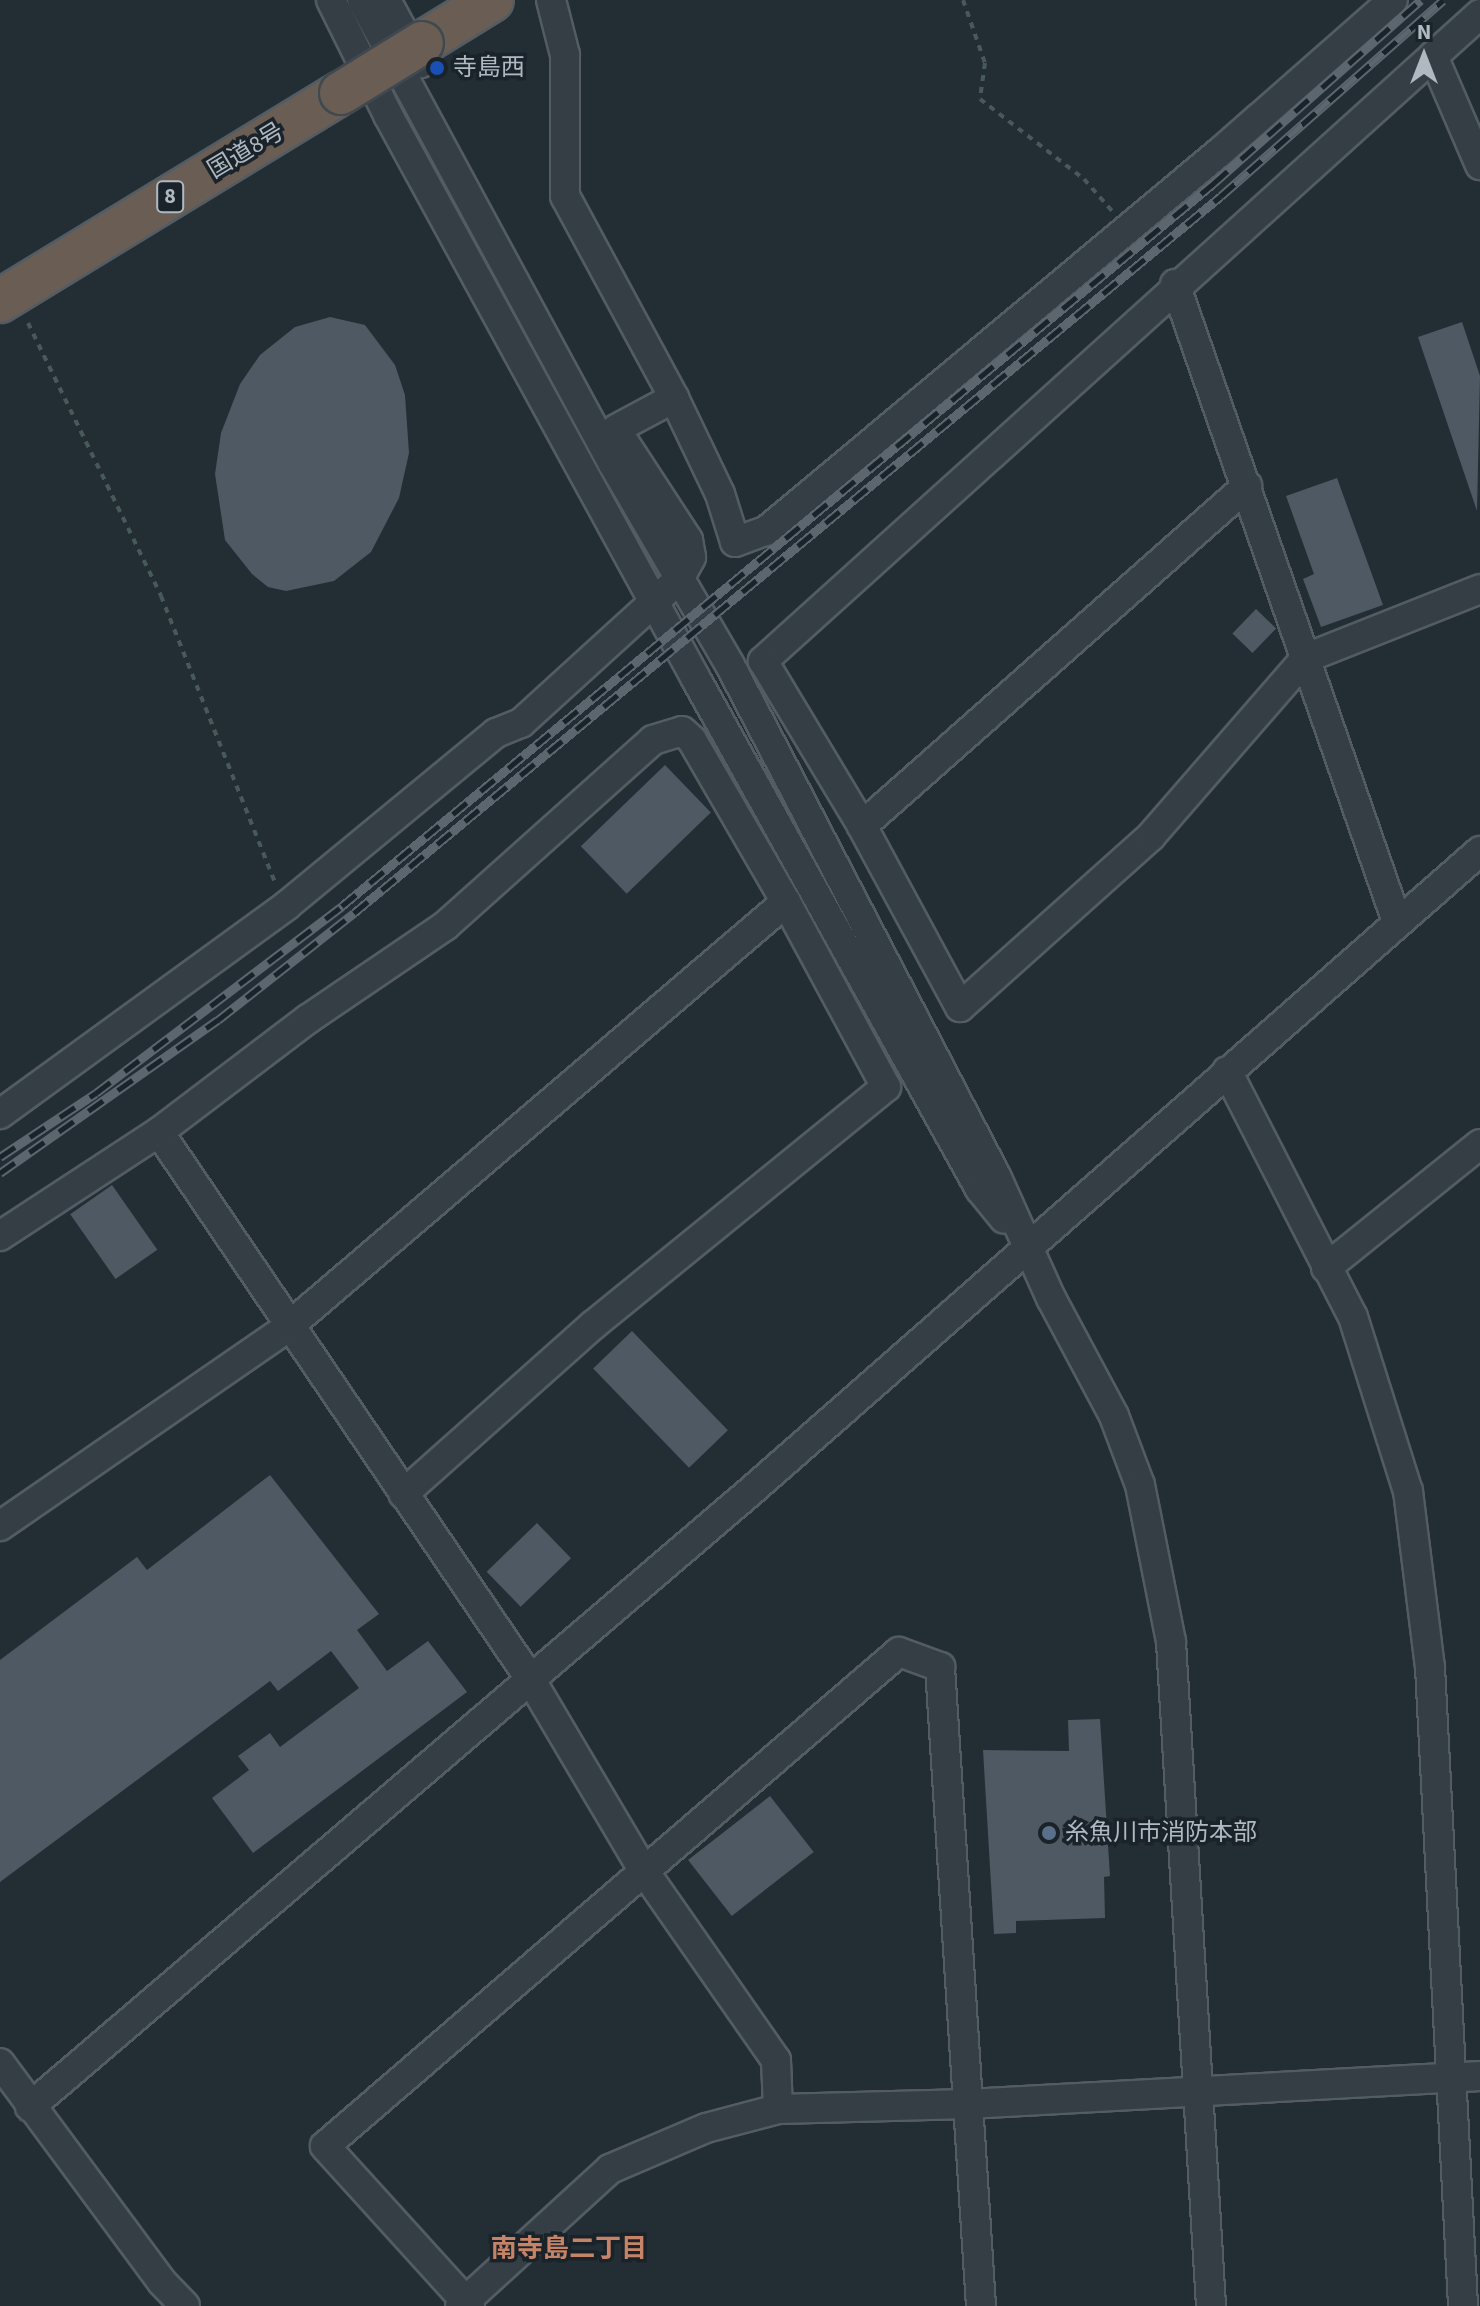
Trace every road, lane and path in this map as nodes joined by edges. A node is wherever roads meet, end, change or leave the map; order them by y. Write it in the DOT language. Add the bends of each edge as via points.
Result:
graph roads {
  1 [pos="311,0"];
  2 [pos="331,0"];
  3 [pos="362,0"];
  4 [pos="386,0"];
  5 [pos="492,0"];
  6 [pos="551,0"];
  7 [pos="963,0"];
  8 [pos="1393,0"];
  9 [pos="1480,14"];
  10 [pos="1433,56"];
  11 [pos="1480,165"];
  12 [pos="1128,229"];
  13 [pos="1175,284"];
  14 [pos="14,311"];
  15 [pos="674,398"];
  16 [pos="616,429"];
  17 [pos="1247,486"];
  18 [pos="679,579"];
  19 [pos="1480,589"];
  20 [pos="649,609"];
  21 [pos="1306,658"];
  22 [pos="862,826"];
  23 [pos="1480,851"];
  24 [pos="786,902"];
  25 [pos="286,906"];
  26 [pos="1397,922"];
  27 [pos="1227,1071"];
  28 [pos="0,1114"];
  29 [pos="159,1132"];
  30 [pos="1480,1144"];
  31 [pos="0,1236"];
  32 [pos="1027,1248"];
  33 [pos="1326,1268"];
  34 [pos="288,1327"];
  35 [pos="403,1494"];
  36 [pos="0,1526"];
  37 [pos="529,1677"];
  38 [pos="642,1868"];
  39 [pos="0,2063"];
  40 [pos="1467,2076"];
  41 [pos="1202,2090"];
  42 [pos="968,2104"];
  43 [pos="30,2107"];
  44 [pos="778,2109"];
  45 [pos="465,2305"];
  46 [pos="185,2306"];
  47 [pos="981,2306"];
  48 [pos="1211,2306"];
  49 [pos="1463,2306"];
  1 -- 20 [label="street"];
  2 -- 20 [label="street"];
  3 -- 18 [label="street"];
  4 -- 16 [label="street"];
  5 -- 14 [label="highway, 国道8号 / 8, bridge" via="341,93"];
  6 -- 15 [label="street" via="565,55 565,196"];
  7 -- 12 [label="path" via="985,63 980,99 1084,179"];
  8 -- 12 [label="street"];
  9 -- 10 [label="street"];
  10 -- 11 [label="street"];
  10 -- 13 [label="street"];
  12 -- 15 [label="street" via="766,531 735,542 720,494"];
  13 -- 17 [label="street"];
  13 -- 22 [label="street" via="763,661"];
  14 -- 25 [label="path" via="161,596 251,832"];
  15 -- 16 [label="street"];
  16 -- 18 [label="street" via="688,540 691,557"];
  17 -- 21 [label="street"];
  17 -- 22 [label="street"];
  18 -- 20 [label="street"];
  18 -- 32 [label="street" via="990,1164"];
  19 -- 21 [label="street"];
  20 -- 25 [label="street" via="521,723 496,733"];
  20 -- 32 [label="street" via="980,1189"];
  21 -- 22 [label="street" via="1151,836 960,1007"];
  21 -- 26 [label="street"];
  23 -- 26 [label="street"];
  24 -- 29 [label="street" via="692,740 682,731 668,732 445,926 308,1019"];
  24 -- 34 [label="street"];
  24 -- 35 [label="street" via="886,1087 593,1325"];
  25 -- 28 [label="street"];
  26 -- 27 [label="street"];
  27 -- 32 [label="street"];
  27 -- 33 [label="street"];
  29 -- 31 [label="street"];
  29 -- 34 [label="street"];
  30 -- 33 [label="street"];
  32 -- 37 [label="street"];
  32 -- 41 [label="street" via="1114,1416 1140,1485 1153,1542 1171,1642"];
  33 -- 40 [label="street" via="1353,1317 1408,1491 1423,1582"];
  34 -- 35 [label="street"];
  34 -- 36 [label="street"];
  35 -- 37 [label="street"];
  37 -- 38 [label="street"];
  37 -- 43 [label="street"];
  38 -- 42 [label="street" via="899,1652 940,1667"];
  38 -- 44 [label="street" via="776,2060"];
  38 -- 45 [label="street" via="325,2146"];
  39 -- 43 [label="street"];
  40 -- 41 [label="street"];
  40 -- 49 [label="street"];
  41 -- 42 [label="street"];
  41 -- 48 [label="street"];
  42 -- 44 [label="street"];
  42 -- 47 [label="street"];
  43 -- 46 [label="street"];
  44 -- 45 [label="street" via="706,2128 610,2169"];
}
